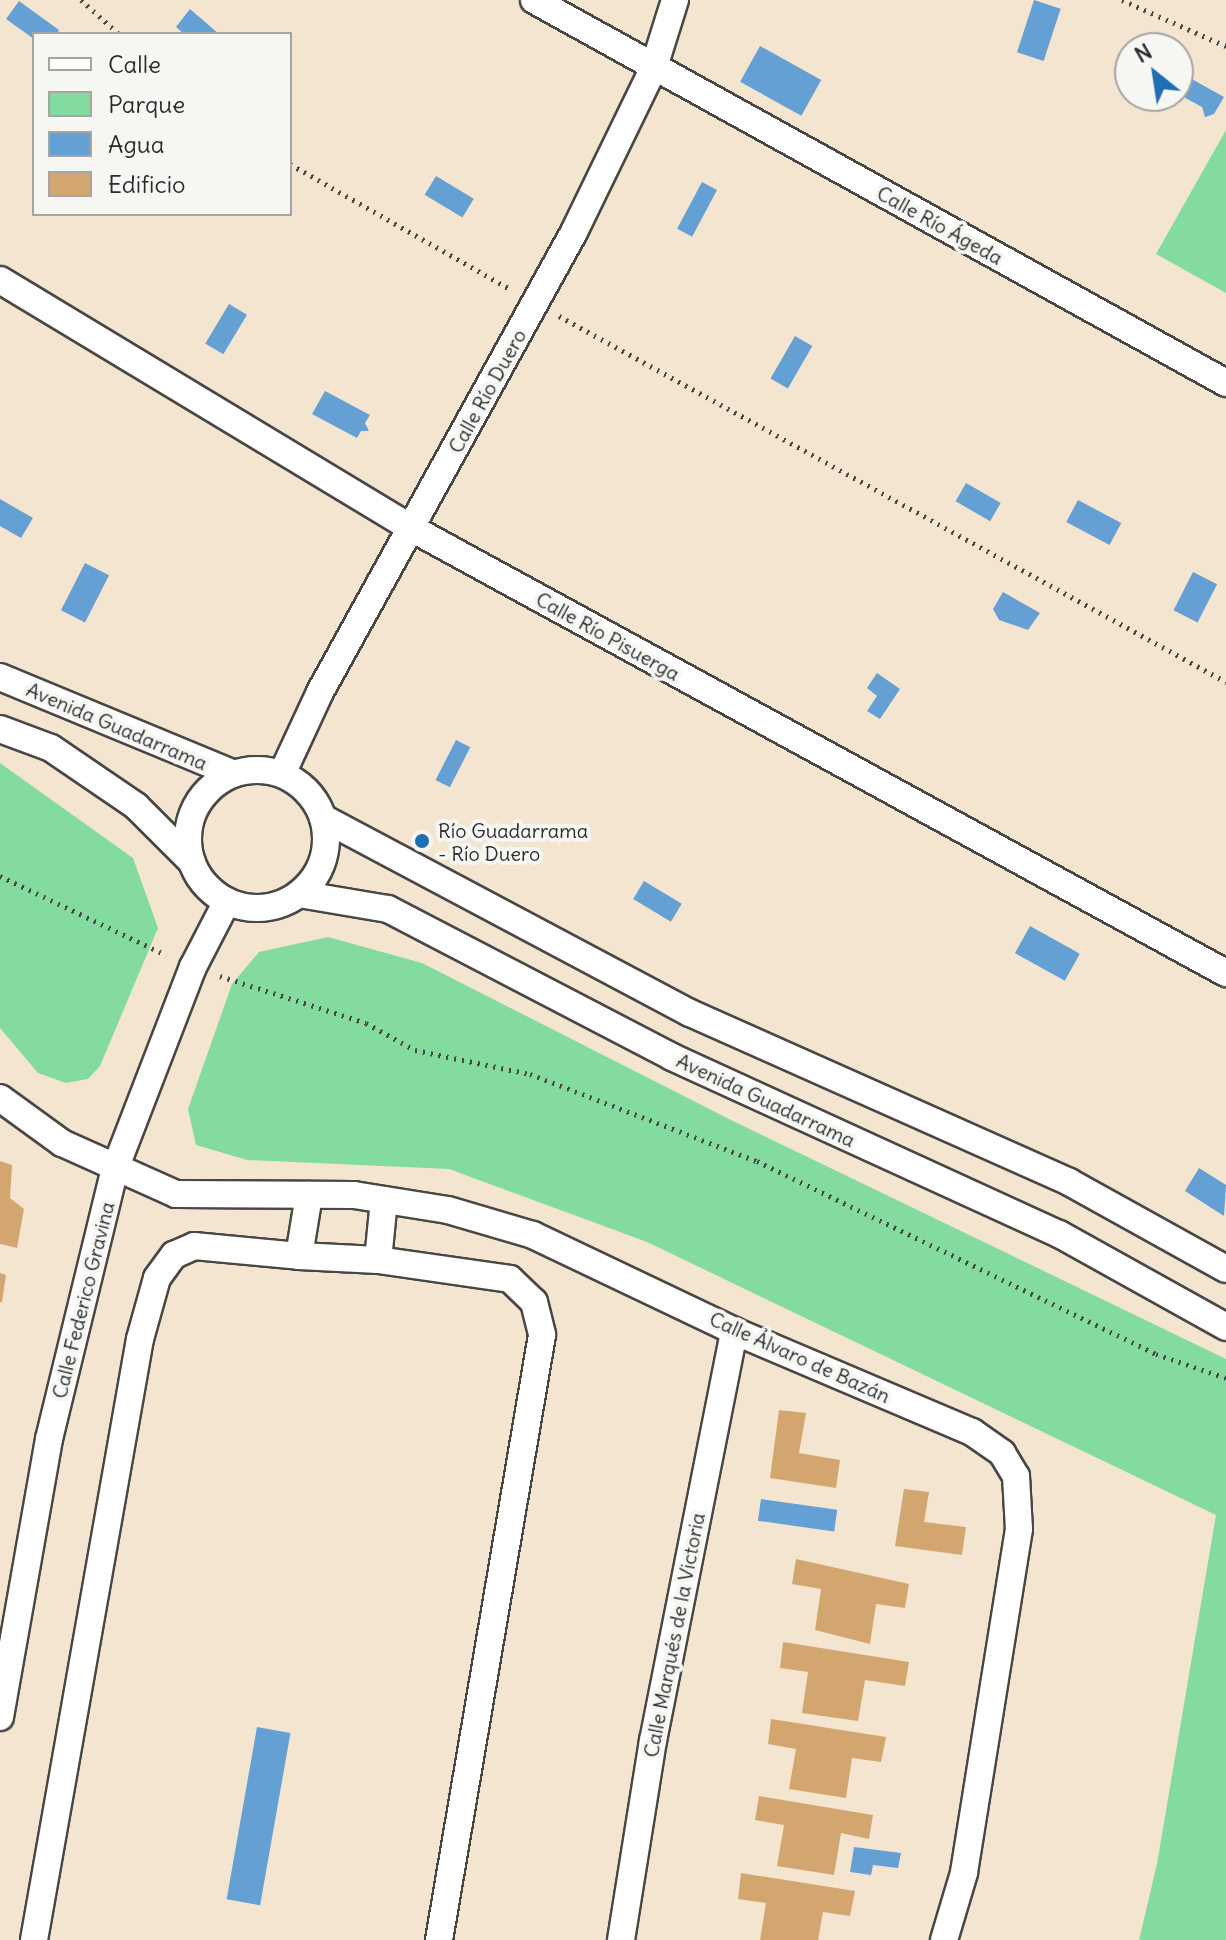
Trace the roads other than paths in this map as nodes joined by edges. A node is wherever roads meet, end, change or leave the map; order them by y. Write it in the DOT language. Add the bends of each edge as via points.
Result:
graph roads {
  1 [pos="534,0"];
  2 [pos="675,0"];
  3 [pos="654,67"];
  4 [pos="0,280"];
  5 [pos="1226,383"];
  6 [pos="411,528"];
  7 [pos="0,677"];
  8 [pos="0,729"];
  9 [pos="234,774"];
  10 [pos="282,774"];
  11 [pos="323,818"];
  12 [pos="192,862"];
  13 [pos="299,894"];
  14 [pos="227,901"];
  15 [pos="1226,973"];
  16 [pos="0,1098"];
  17 [pos="115,1169"];
  18 [pos="309,1195"];
  19 [pos="384,1200"];
  20 [pos="299,1256"];
  21 [pos="378,1260"];
  22 [pos="1226,1269"];
  23 [pos="1226,1327"];
  24 [pos="734,1331"];
  25 [pos="0,1717"];
  26 [pos="34,1940"];
  27 [pos="439,1940"];
  28 [pos="621,1940"];
  29 [pos="944,1940"];
  1 -- 3 [label="street, Calle Río Ágeda"];
  2 -- 3 [label="street, Calle Río Duero"];
  3 -- 5 [label="street, Calle Río Ágeda"];
  3 -- 6 [label="street, Calle Río Duero" via="536,303"];
  4 -- 6 [label="street, Calle Río Pisuerga"];
  6 -- 10 [label="street, Calle Río Duero" via="320,692"];
  6 -- 15 [label="street, Calle Río Pisuerga"];
  7 -- 9 [label="street, Avenida Guadarrama"];
  8 -- 12 [label="street" via="51,748 136,806"];
  9 -- 10 [label="street"];
  9 -- 12 [label="street" via="200,800 188,841"];
  10 -- 11 [label="street" via="300,784"];
  11 -- 13 [label="street" via="323,860"];
  11 -- 22 [label="street" via="690,1013 1069,1182"];
  12 -- 14 [label="street" via="200,878"];
  13 -- 14 [label="street" via="263,907"];
  13 -- 23 [label="street, Avenida Guadarrama" via="388,909 672,1057 1059,1234"];
  14 -- 17 [label="street, Calle Federico Gravina" via="193,967"];
  16 -- 17 [label="street, Calle Álvaro de Bazán" via="62,1143"];
  17 -- 18 [label="street, Calle Álvaro de Bazán" via="176,1194"];
  17 -- 25 [label="street, Calle Federico Gravina" via="49,1439"];
  18 -- 19 [label="street, Calle Álvaro de Bazán"];
  18 -- 20 [label="street"];
  19 -- 21 [label="street"];
  19 -- 24 [label="street, Calle Álvaro de Bazán" via="448,1210 533,1235"];
  20 -- 21 [label="street"];
  20 -- 26 [label="street" via="194,1246 174,1255 157,1278 140,1339"];
  21 -- 27 [label="street" via="510,1279 534,1302 542,1335"];
  24 -- 28 [label="street, Calle Marqués de la Victoria" via="653,1741"];
  24 -- 29 [label="street, Calle Álvaro de Bazán" via="972,1432 1002,1453 1016,1476 1014,1560 964,1873"];
}
